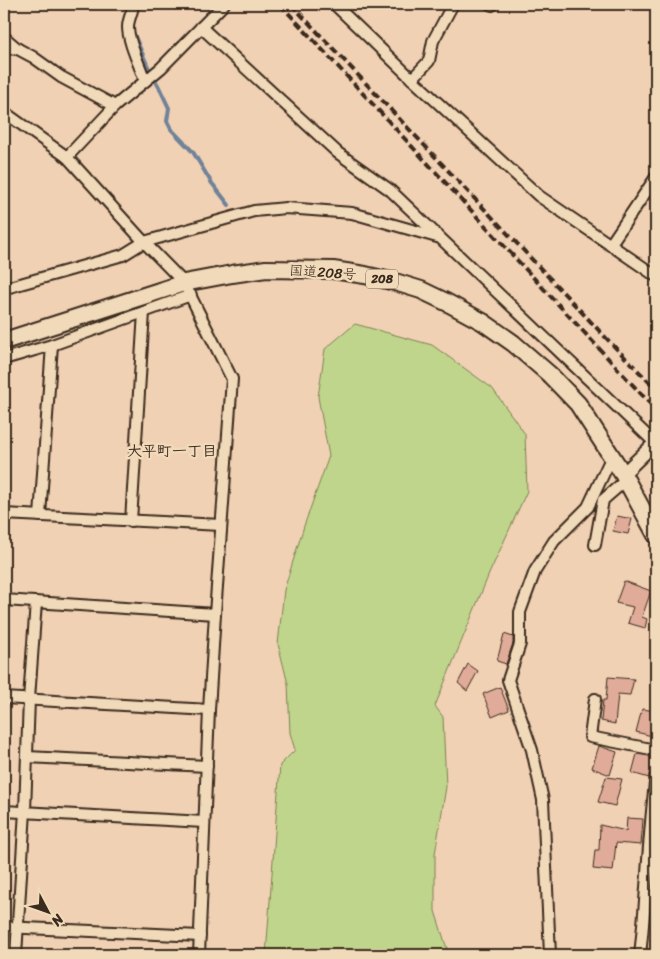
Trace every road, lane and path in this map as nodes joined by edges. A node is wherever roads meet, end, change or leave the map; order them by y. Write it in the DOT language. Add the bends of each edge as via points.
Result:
graph roads {
  1 [pos="134,4"];
  2 [pos="224,4"];
  3 [pos="334,4"];
  4 [pos="453,4"];
  5 [pos="201,27"];
  6 [pos="4,37"];
  7 [pos="4,48"];
  8 [pos="18,50"];
  9 [pos="412,79"];
  10 [pos="145,81"];
  11 [pos="115,106"];
  12 [pos="4,112"];
  13 [pos="67,157"];
  14 [pos="656,177"];
  15 [pos="441,238"];
  16 [pos="144,242"];
  17 [pos="610,245"];
  18 [pos="656,276"];
  19 [pos="4,287"];
  20 [pos="188,289"];
  21 [pos="144,312"];
  22 [pos="4,340"];
  23 [pos="52,345"];
  24 [pos="4,359"];
  25 [pos="656,443"];
  26 [pos="612,456"];
  27 [pos="625,477"];
  28 [pos="4,514"];
  29 [pos="40,516"];
  30 [pos="131,521"];
  31 [pos="221,525"];
  32 [pos="656,536"];
  33 [pos="595,545"];
  34 [pos="4,600"];
  35 [pos="36,602"];
  36 [pos="215,614"];
  37 [pos="4,698"];
  38 [pos="29,699"];
  39 [pos="595,699"];
  40 [pos="209,710"];
  41 [pos="656,750"];
  42 [pos="27,757"];
  43 [pos="207,766"];
  44 [pos="656,775"];
  45 [pos="4,811"];
  46 [pos="25,812"];
  47 [pos="204,822"];
  48 [pos="4,927"];
  49 [pos="17,928"];
  50 [pos="200,936"];
  51 [pos="16,955"];
  52 [pos="199,955"];
  53 [pos="550,955"];
  54 [pos="640,955"];
  1 -- 10 [label="street" via="127,25"];
  2 -- 5 [label="street"];
  3 -- 9 [label="street"];
  4 -- 9 [label="street" via="433,41 429,61"];
  5 -- 10 [label="street"];
  5 -- 15 [label="street" via="338,153 390,190"];
  6 -- 8 [label="street"];
  7 -- 8 [label="street"];
  8 -- 11 [label="street"];
  9 -- 17 [label="street" via="539,196"];
  10 -- 11 [label="street"];
  11 -- 13 [label="street"];
  12 -- 13 [label="street"];
  13 -- 16 [label="street"];
  14 -- 17 [label="street"];
  15 -- 16 [label="street" via="352,213 286,208 254,211"];
  15 -- 25 [label="street"];
  16 -- 19 [label="street" via="123,255"];
  16 -- 20 [label="street"];
  17 -- 18 [label="street"];
  20 -- 21 [label="street"];
  20 -- 22 [label="highway, 国道208号 / 208"];
  20 -- 26 [label="highway, 国道208号 / 208" via="232,274 266,269 304,269 365,275 421,290 482,322 543,368 578,404"];
  20 -- 31 [label="street" via="232,379"];
  21 -- 23 [label="street"];
  21 -- 30 [label="street"];
  23 -- 24 [label="street"];
  23 -- 29 [label="street"];
  25 -- 27 [label="street"];
  26 -- 27 [label="highway, 国道208号 / 208"];
  26 -- 53 [label="street" via="588,507 554,541 535,571 520,612 520,644 508,680 532,750 543,800"];
  27 -- 32 [label="highway, 国道208号 / 208"];
  27 -- 33 [label="street" via="603,500"];
  28 -- 29 [label="street"];
  29 -- 30 [label="street"];
  30 -- 31 [label="street"];
  31 -- 36 [label="street"];
  34 -- 35 [label="street"];
  35 -- 36 [label="street"];
  35 -- 38 [label="street"];
  36 -- 40 [label="street"];
  37 -- 38 [label="street"];
  38 -- 40 [label="street"];
  38 -- 42 [label="street"];
  39 -- 41 [label="street" via="590,737"];
  40 -- 43 [label="street"];
  42 -- 43 [label="street"];
  42 -- 46 [label="street"];
  43 -- 47 [label="street"];
  44 -- 54 [label="street"];
  45 -- 46 [label="street"];
  46 -- 47 [label="street"];
  46 -- 49 [label="street"];
  47 -- 50 [label="street"];
  48 -- 49 [label="street"];
  49 -- 50 [label="street"];
  49 -- 51 [label="street"];
  50 -- 52 [label="street"];
}
